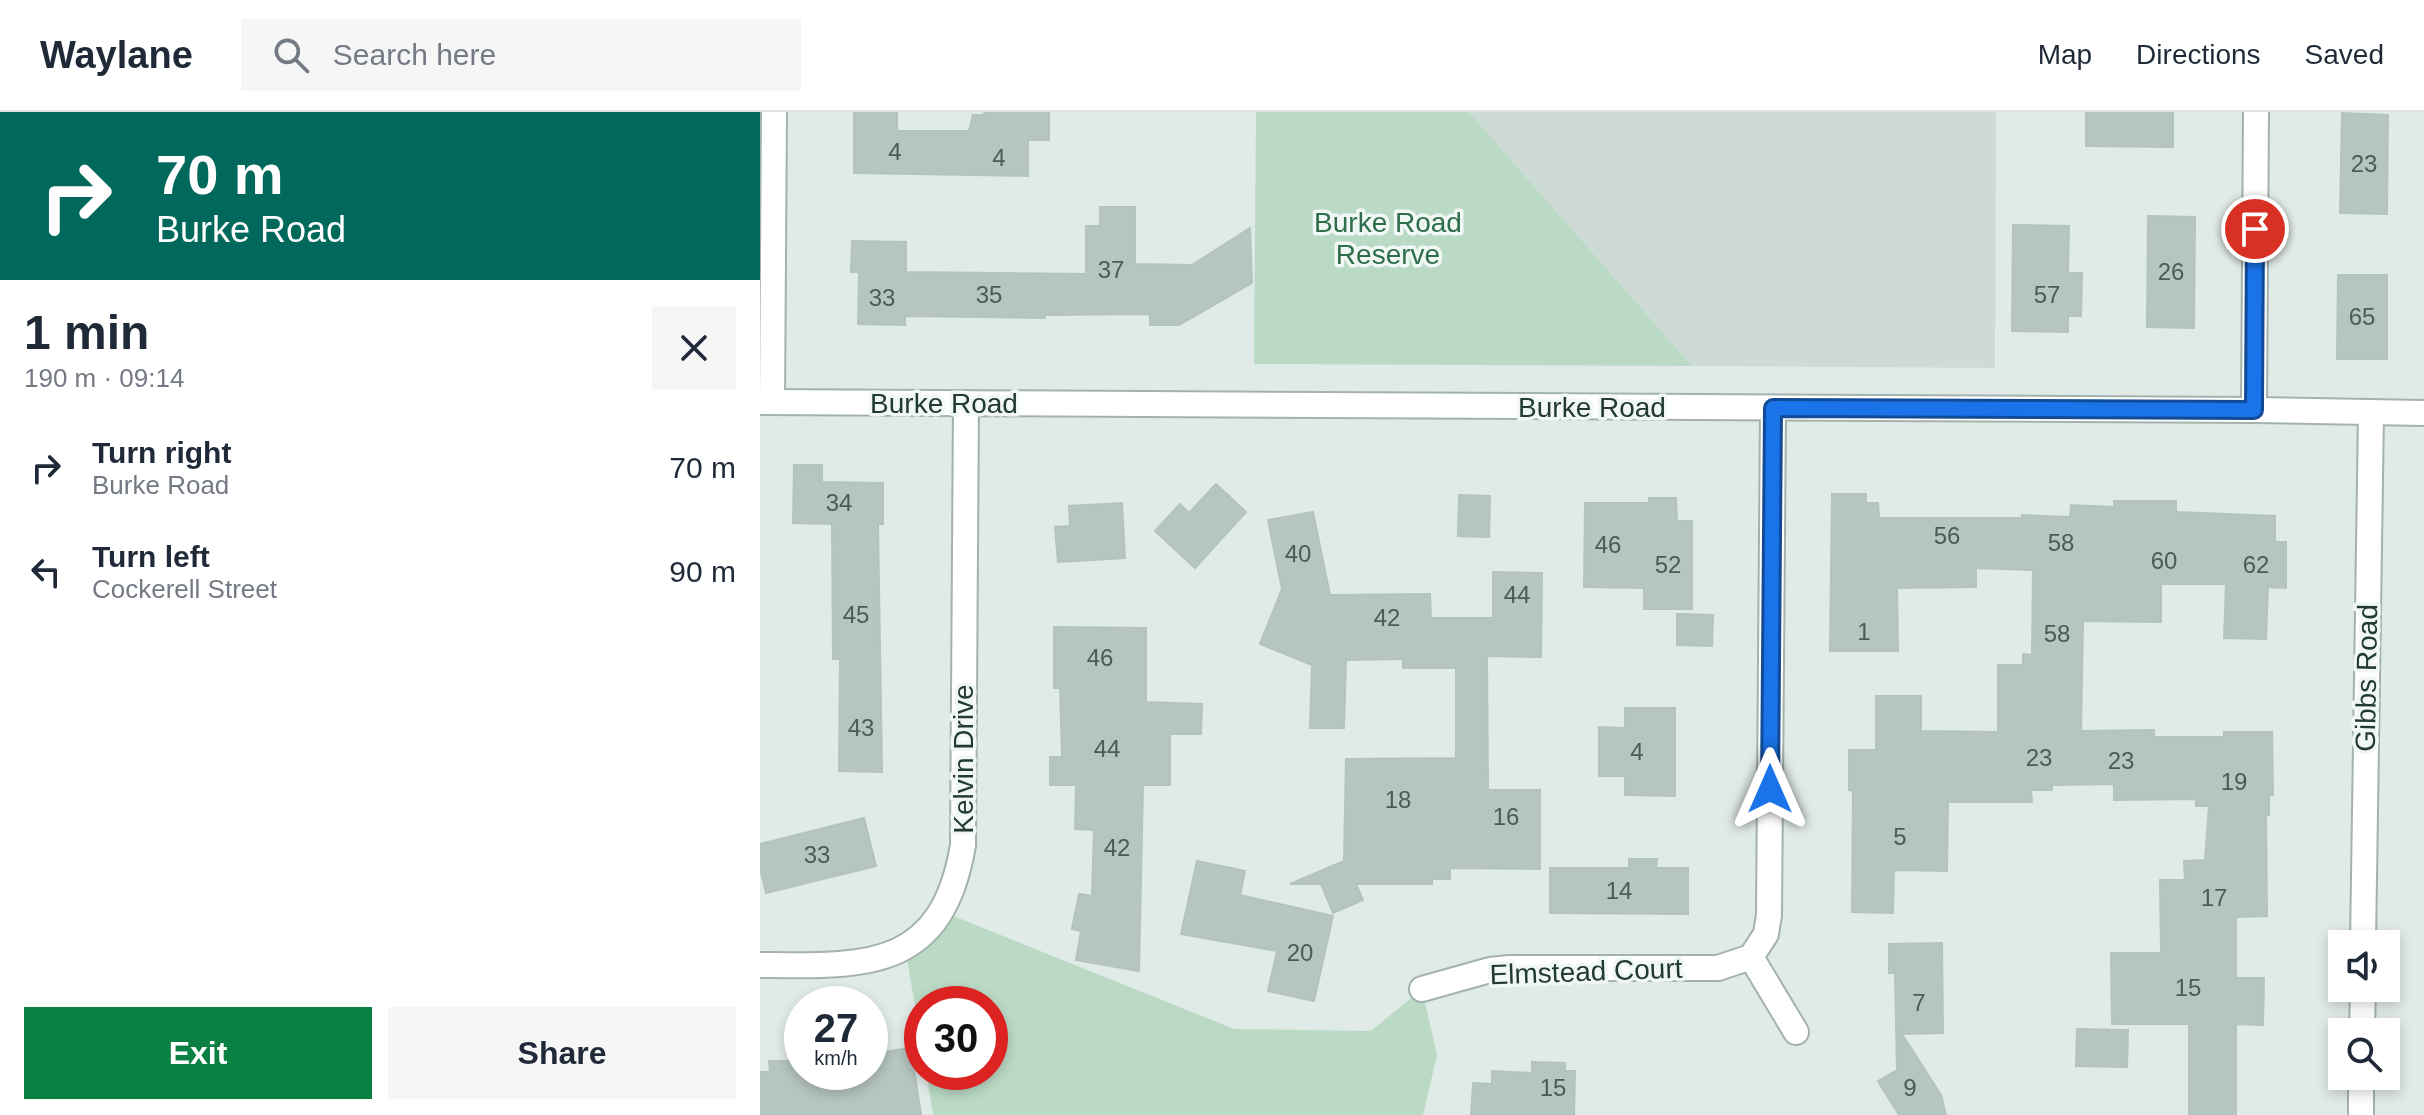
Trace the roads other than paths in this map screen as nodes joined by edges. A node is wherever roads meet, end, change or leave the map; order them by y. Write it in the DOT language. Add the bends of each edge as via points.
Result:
graph roads {
  1 [pos="774,112"];
  2 [pos="2256,112"];
  3 [pos="766,402"];
  4 [pos="966,403"];
  5 [pos="1773,408"];
  6 [pos="2254,410"];
  7 [pos="2371,413"];
  8 [pos="2424,413"];
  9 [pos="2363,930"];
  10 [pos="1751,957"];
  11 [pos="760,965"];
  12 [pos="1422,989"];
  13 [pos="1796,1032"];
  14 [pos="2361,1090"];
  15 [pos="2361,1115"];
  1 -- 3 [label="street"];
  2 -- 6 [label="street"];
  3 -- 4 [label="street, Burke Road"];
  4 -- 5 [label="street, Burke Road"];
  4 -- 11 [label="street, Kelvin Drive" via="963,845 958,876 935,921 905,948 848,964"];
  5 -- 6 [label="street, Burke Road"];
  5 -- 10 [label="street" via="1769,915 1766,934"];
  6 -- 7 [label="street, Burke Road"];
  7 -- 8 [label="street, Burke Road"];
  7 -- 9 [label="street, Gibbs Road"];
  10 -- 12 [label="street, Elmstead Court" via="1718,968 1509,968"];
  10 -- 13 [label="street"];
  14 -- 15 [label="street"];
}
